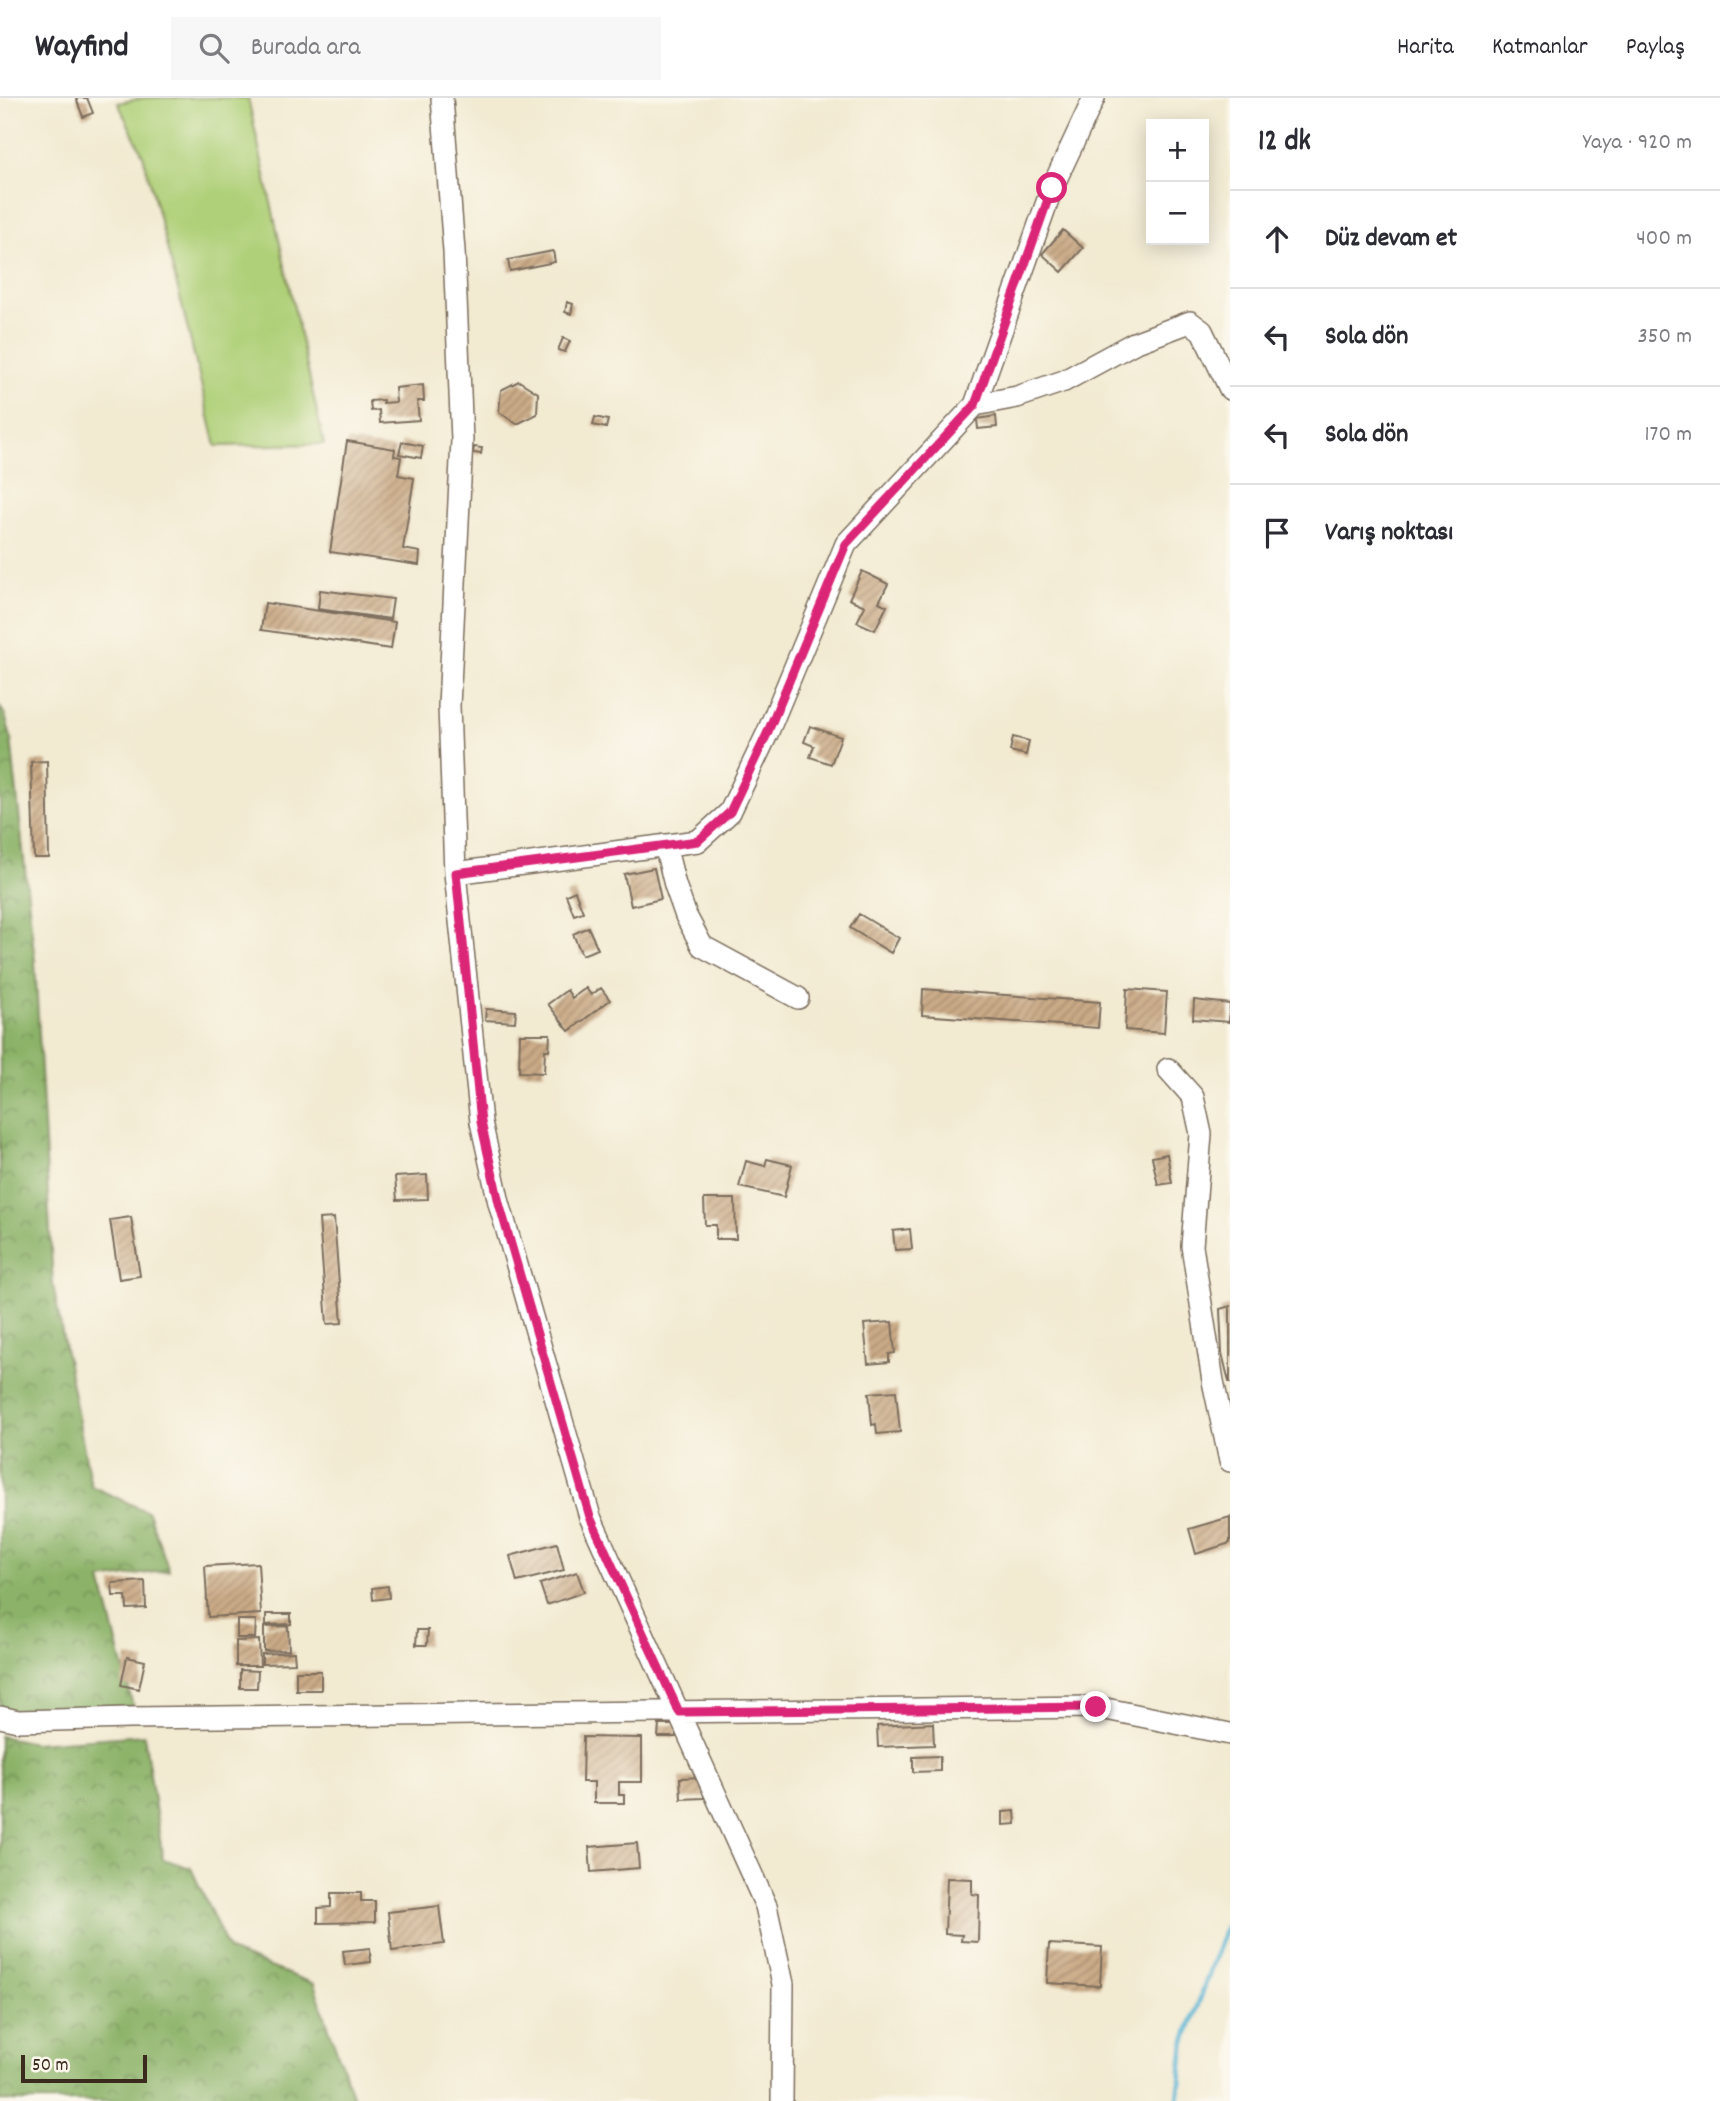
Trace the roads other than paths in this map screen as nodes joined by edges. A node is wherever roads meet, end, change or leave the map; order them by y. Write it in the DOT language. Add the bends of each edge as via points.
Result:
graph roads {
  1 [pos="442,98"];
  2 [pos="1094,98"];
  3 [pos="1230,389"];
  4 [pos="975,405"];
  5 [pos="665,845"];
  6 [pos="456,873"];
  7 [pos="798,998"];
  8 [pos="1168,1069"];
  9 [pos="1230,1461"];
  10 [pos="679,1712"];
  11 [pos="0,1717"];
  12 [pos="1230,1734"];
  13 [pos="782,2101"];
  1 -- 6 [label="street" via="462,440 449,706"];
  2 -- 4 [label="street" via="1052,188"];
  3 -- 4 [label="street" via="1202,331 1190,322 1134,342 1064,382"];
  4 -- 5 [label="street" via="846,544 730,812 698,841"];
  5 -- 6 [label="street"];
  5 -- 7 [label="street" via="686,916 702,946"];
  6 -- 10 [label="street" via="481,1122 499,1203 590,1517"];
  8 -- 9 [label="street" via="1193,1097 1200,1134 1192,1246"];
  10 -- 11 [label="street" via="18,1721"];
  10 -- 12 [label="street" via="1096,1707"];
  10 -- 13 [label="street" via="766,1906 783,1984"];
}
